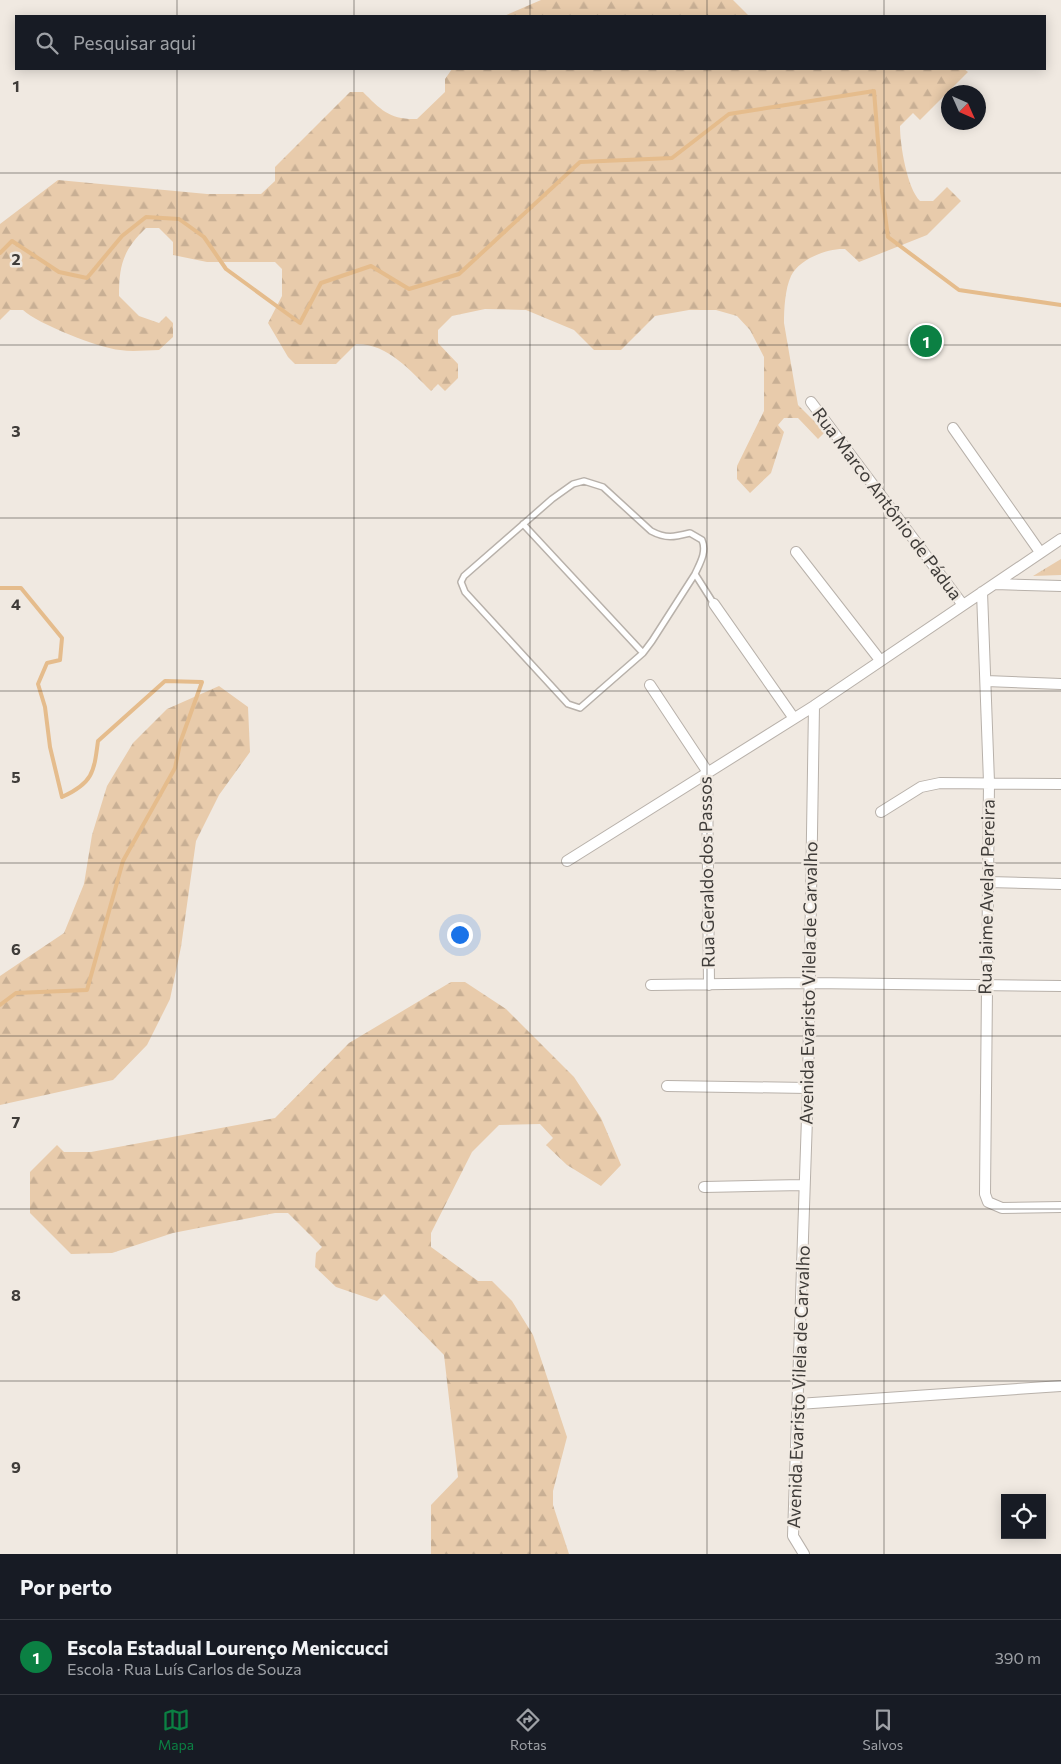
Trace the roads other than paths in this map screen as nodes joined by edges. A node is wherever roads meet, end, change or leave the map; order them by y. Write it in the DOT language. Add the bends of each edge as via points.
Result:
graph roads {
  1 [pos="811,402"];
  2 [pos="953,428"];
  3 [pos="523,524"];
  4 [pos="1061,539"];
  5 [pos="796,552"];
  6 [pos="1040,552"];
  7 [pos="695,574"];
  8 [pos="995,584"];
  9 [pos="1061,586"];
  10 [pos="982,592"];
  11 [pos="714,604"];
  12 [pos="963,605"];
  13 [pos="642,653"];
  14 [pos="880,660"];
  15 [pos="986,682"];
  16 [pos="1061,684"];
  17 [pos="650,685"];
  18 [pos="814,706"];
  19 [pos="793,717"];
  20 [pos="707,771"];
  21 [pos="989,782"];
  22 [pos="1061,784"];
  23 [pos="881,812"];
  24 [pos="567,861"];
  25 [pos="988,882"];
  26 [pos="1061,884"];
  27 [pos="810,983"];
  28 [pos="652,985"];
  29 [pos="709,985"];
  30 [pos="986,985"];
  31 [pos="1061,986"];
  32 [pos="667,1086"];
  33 [pos="808,1088"];
  34 [pos="804,1185"];
  35 [pos="704,1187"];
  36 [pos="1061,1207"];
  37 [pos="1061,1386"];
  38 [pos="798,1404"];
  39 [pos="804,1554"];
  1 -- 12 [label="street, Rua Marco Antônio de Pádua"];
  2 -- 6 [label="street"];
  3 -- 7 [label="lane" via="573,484 584,480 593,482 603,487 651,531 671,538 690,533 702,540 703,556"];
  3 -- 13 [label="lane"];
  3 -- 13 [label="lane" via="461,582 465,592 486,616 574,708 585,706"];
  4 -- 6 [label="street"];
  5 -- 14 [label="street"];
  6 -- 8 [label="street"];
  7 -- 11 [label="lane"];
  7 -- 13 [label="lane"];
  8 -- 9 [label="street"];
  8 -- 10 [label="street"];
  10 -- 12 [label="street"];
  10 -- 15 [label="street, Rua Jaime Avelar Pereira"];
  11 -- 19 [label="street"];
  12 -- 14 [label="street"];
  14 -- 18 [label="street"];
  15 -- 16 [label="street"];
  15 -- 21 [label="street, Rua Jaime Avelar Pereira"];
  17 -- 20 [label="street, Rua Geraldo dos Passos"];
  18 -- 19 [label="street"];
  18 -- 27 [label="street, Avenida Evaristo Vilela de Carvalho"];
  19 -- 20 [label="street"];
  20 -- 24 [label="street"];
  20 -- 29 [label="street, Rua Geraldo dos Passos"];
  21 -- 22 [label="street"];
  21 -- 23 [label="street" via="940,783 921,787"];
  21 -- 25 [label="street, Rua Jaime Avelar Pereira"];
  25 -- 26 [label="street"];
  25 -- 30 [label="street, Rua Jaime Avelar Pereira"];
  27 -- 29 [label="street"];
  27 -- 30 [label="street"];
  27 -- 33 [label="street, Avenida Evaristo Vilela de Carvalho"];
  28 -- 29 [label="street"];
  30 -- 31 [label="street"];
  30 -- 36 [label="street, Rua Jaime Avelar Pereira" via="985,1194 988,1202 1002,1208"];
  32 -- 33 [label="street"];
  33 -- 34 [label="street, Avenida Evaristo Vilela de Carvalho"];
  34 -- 35 [label="street"];
  34 -- 38 [label="street, Avenida Evaristo Vilela de Carvalho"];
  37 -- 38 [label="street"];
  38 -- 39 [label="street, Avenida Evaristo Vilela de Carvalho" via="793,1536"];
}
